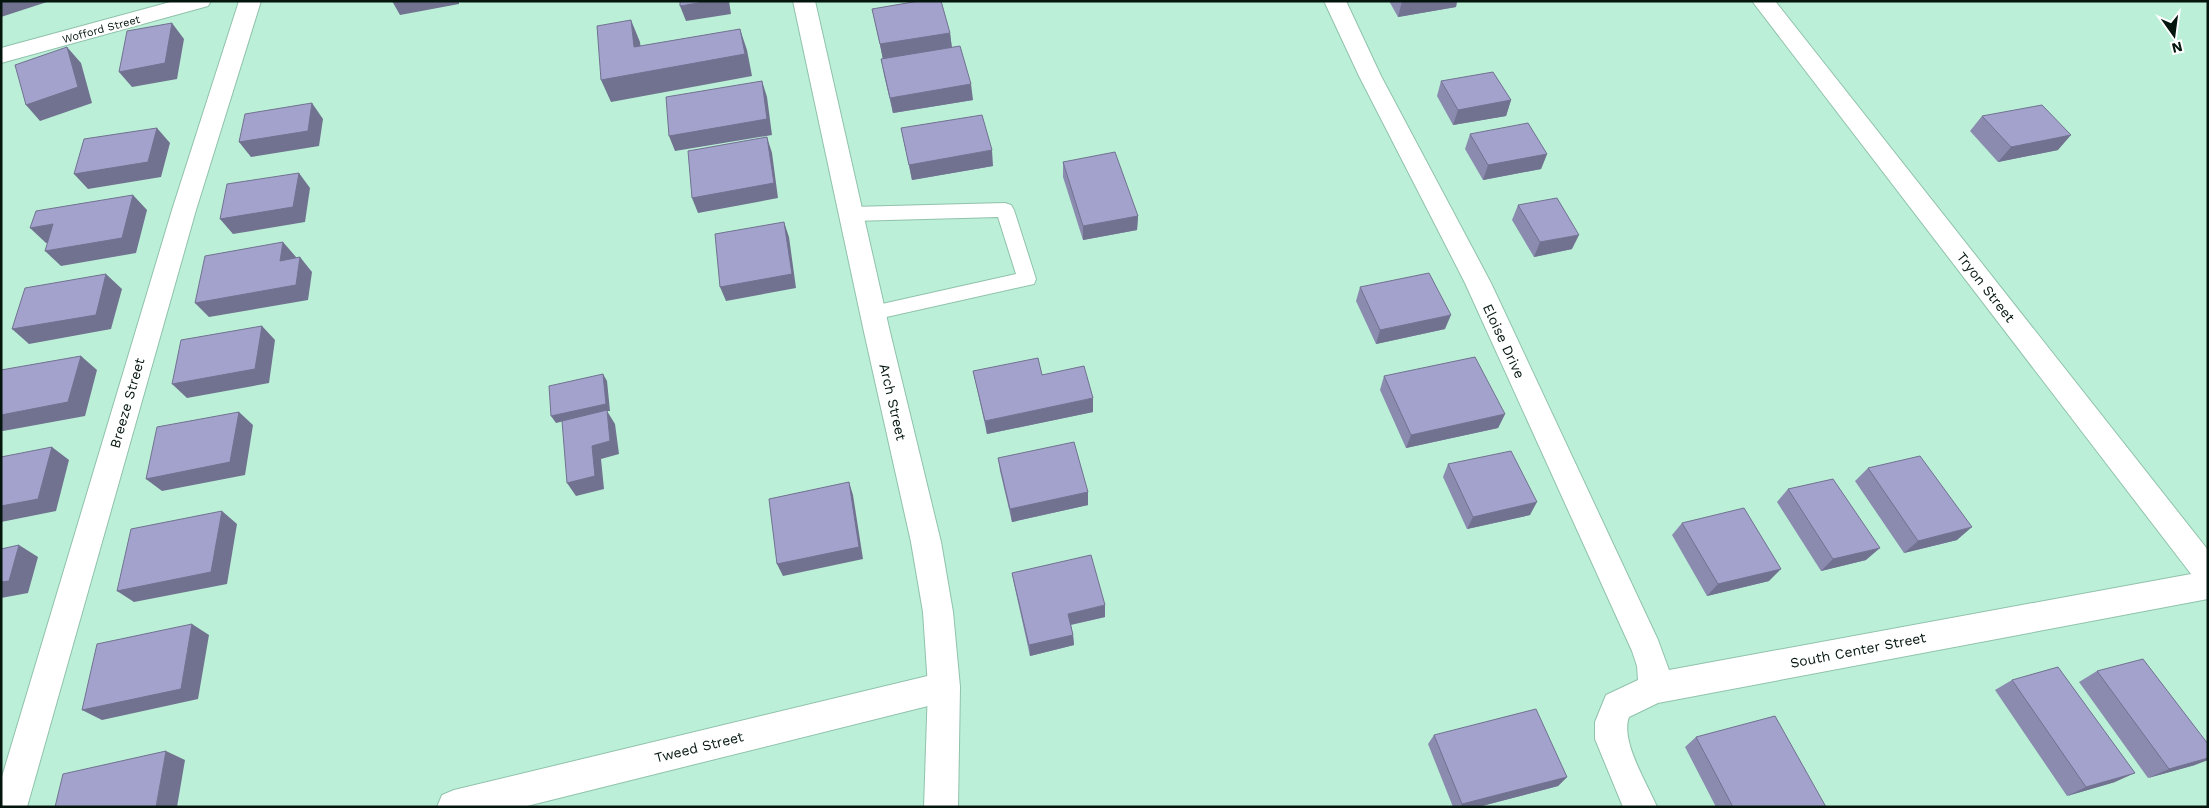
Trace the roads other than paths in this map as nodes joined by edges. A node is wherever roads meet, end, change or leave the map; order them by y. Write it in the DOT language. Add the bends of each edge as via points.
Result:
graph roads {
  1 [pos="200,1"];
  2 [pos="250,1"];
  3 [pos="804,1"];
  4 [pos="1335,1"];
  5 [pos="1763,1"];
  6 [pos="1,56"];
  7 [pos="852,214"];
  8 [pos="873,313"];
  9 [pos="2208,573"];
  10 [pos="2208,585"];
  11 [pos="944,687"];
  12 [pos="1654,688"];
  13 [pos="10,807"];
  14 [pos="454,807"];
  15 [pos="940,807"];
  16 [pos="1640,807"];
  1 -- 6 [label="street, Wofford Street"];
  2 -- 13 [label="street, Breeze Street" via="184,210"];
  3 -- 7 [label="street, Arch Street"];
  4 -- 12 [label="street, Eloise Drive" via="1370,76 1478,283 1647,650 1653,666"];
  5 -- 9 [label="street, Tryon Street"];
  7 -- 8 [label="street, Arch Street"];
  7 -- 8 [label="lane" via="1005,210 1027,279"];
  8 -- 11 [label="street, Arch Street" via="926,542 938,612"];
  10 -- 12 [label="street, South Center Street"];
  11 -- 14 [label="street, Tweed Street"];
  11 -- 15 [label="street, Arch Street"];
  12 -- 16 [label="street, South Center Street" via="1617,706 1611,722 1611,739"];
}
